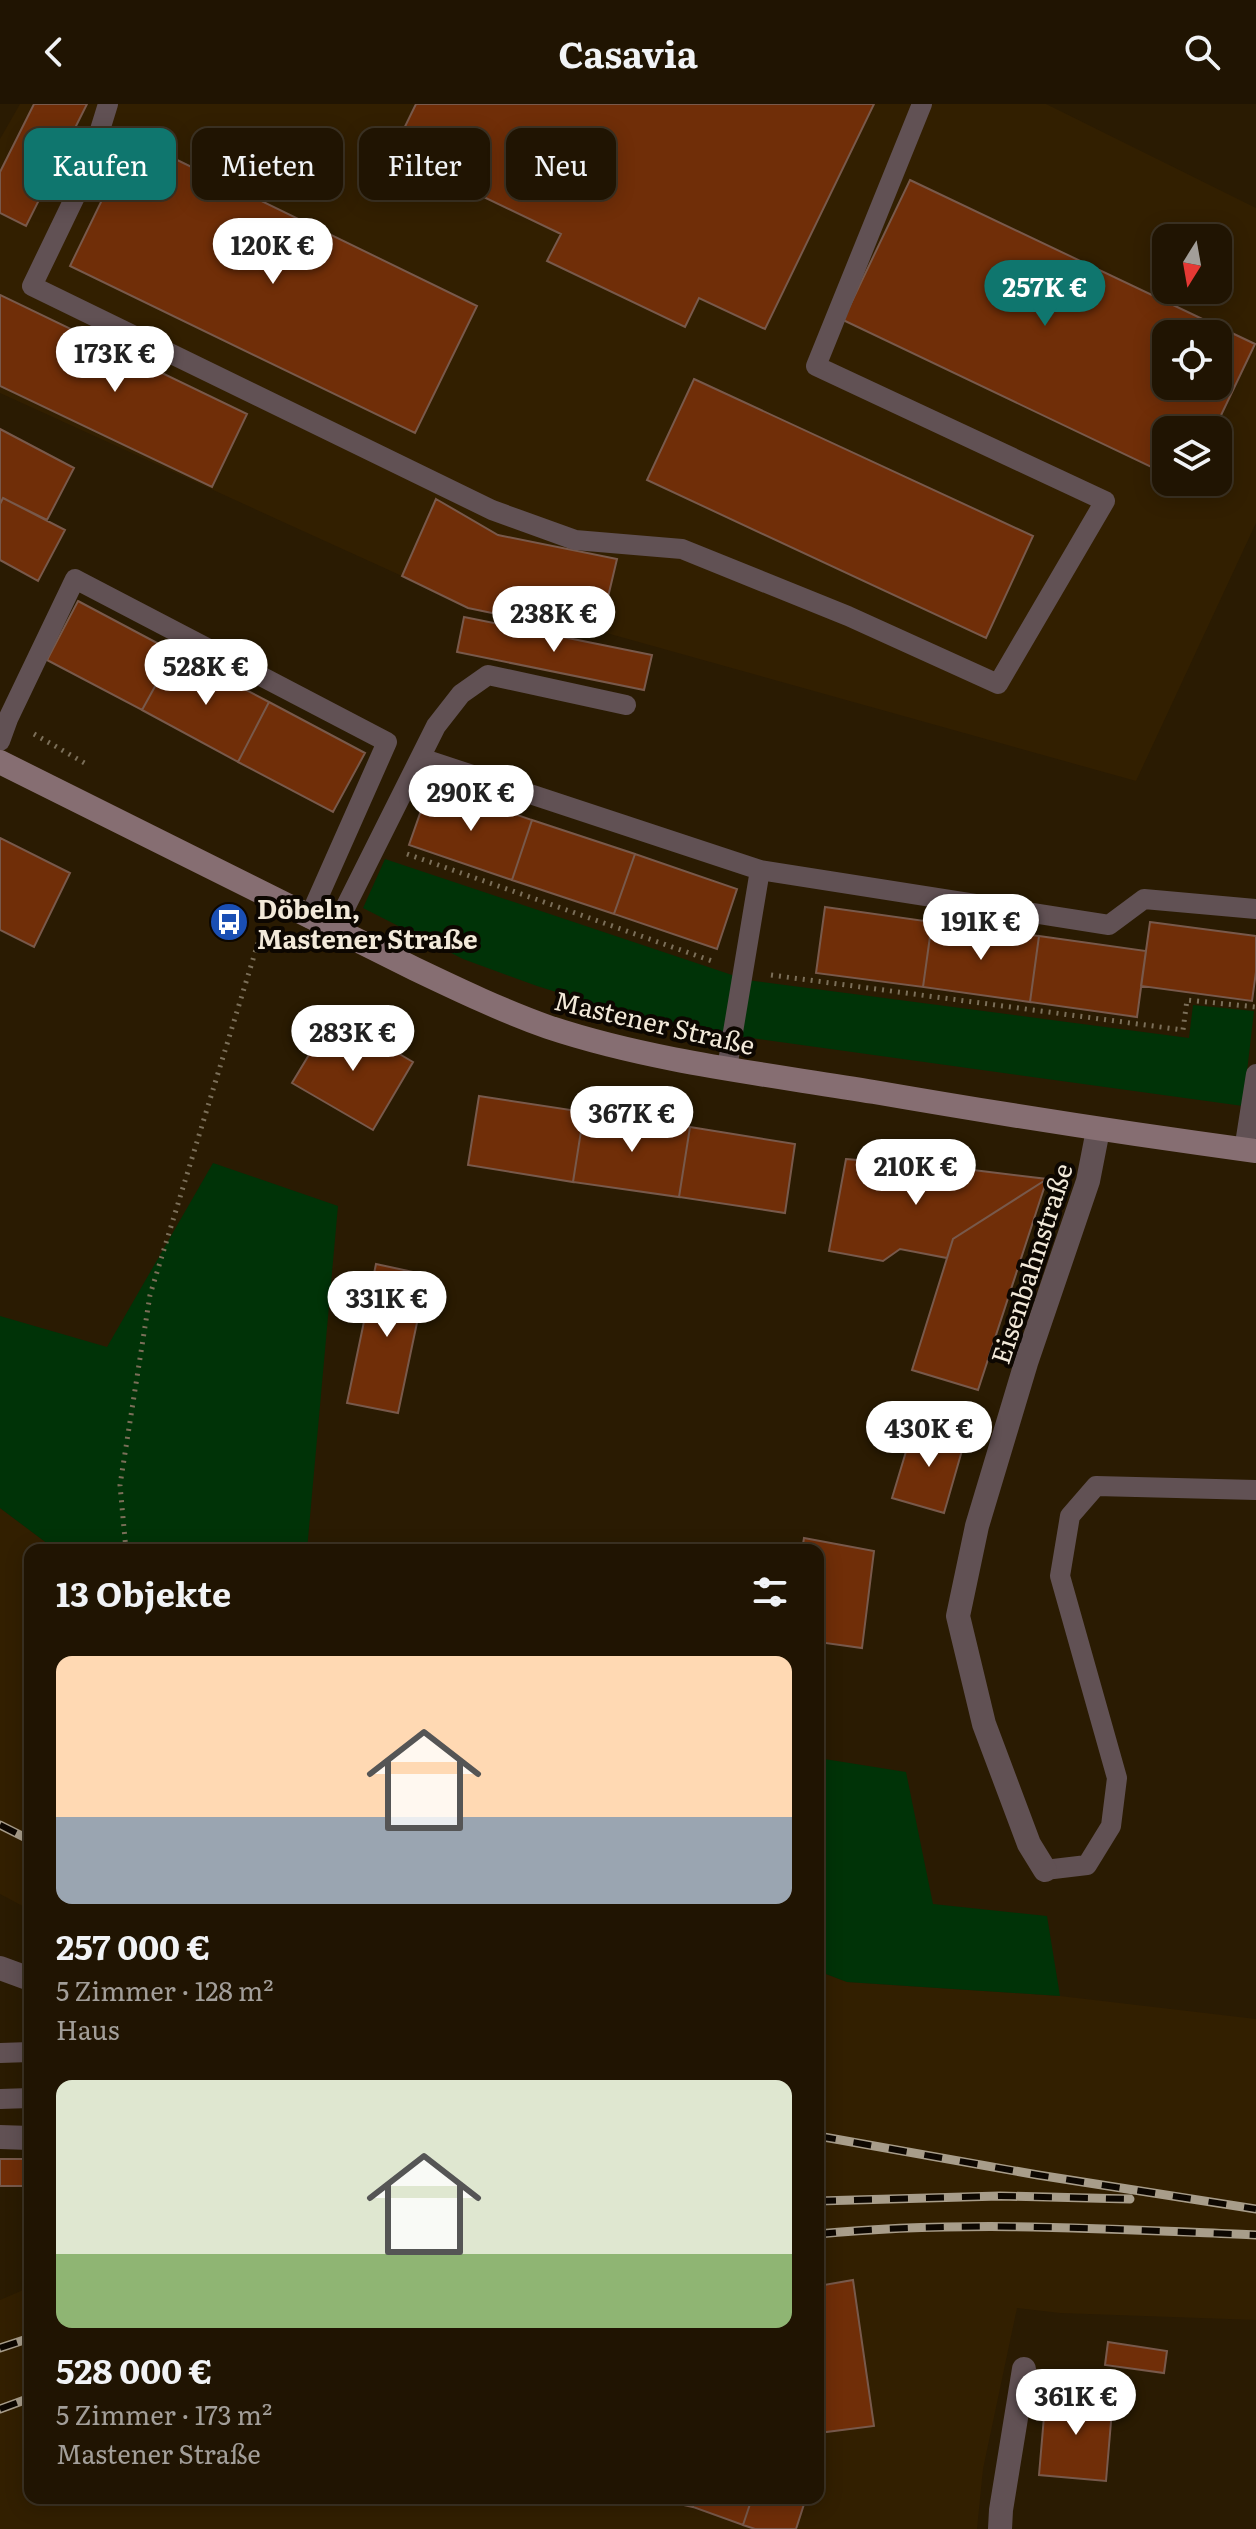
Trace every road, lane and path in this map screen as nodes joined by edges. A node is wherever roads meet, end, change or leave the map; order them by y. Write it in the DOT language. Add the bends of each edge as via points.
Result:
graph roads {
  1 [pos="108,104"];
  2 [pos="922,104"];
  3 [pos="626,705"];
  4 [pos="8,719"];
  5 [pos="0,741"];
  6 [pos="421,758"];
  7 [pos="0,762"];
  8 [pos="99,773"];
  9 [pos="378,844"];
  10 [pos="760,870"];
  11 [pos="276,901"];
  12 [pos="1256,909"];
  13 [pos="309,918"];
  14 [pos="334,930"];
  15 [pos="742,971"];
  16 [pos="1256,1007"];
  17 [pos="727,1068"];
  18 [pos="1256,1074"];
  19 [pos="1098,1130"];
  20 [pos="1250,1151"];
  21 [pos="1256,1490"];
  22 [pos="125,1544"];
  23 [pos="1045,1870"];
  24 [pos="0,1968"];
  25 [pos="24,1977"];
  26 [pos="24,2052"];
  27 [pos="0,2053"];
  28 [pos="24,2098"];
  29 [pos="0,2099"];
  30 [pos="0,2137"];
  31 [pos="24,2138"];
  32 [pos="1024,2369"];
  33 [pos="1000,2529"];
  1 -- 2 [label="lane" via="87,172 32,286 492,510 575,540 682,549 998,684 1105,501 816,366"];
  3 -- 6 [label="lane" via="488,675 461,694 436,726"];
  4 -- 5 [label="lane"];
  4 -- 8 [label="path"];
  4 -- 13 [label="lane" via="75,579 387,742"];
  6 -- 9 [label="lane"];
  6 -- 10 [label="lane"];
  7 -- 11 [label="main road, Mastener Straße"];
  9 -- 14 [label="lane"];
  9 -- 15 [label="path"];
  10 -- 12 [label="lane" via="1109,925 1144,899"];
  10 -- 15 [label="lane"];
  11 -- 13 [label="main road, Mastener Straße"];
  11 -- 22 [label="path" via="258,939 150,1295 120,1485"];
  13 -- 14 [label="main road, Mastener Straße"];
  14 -- 17 [label="main road, Mastener Straße" via="549,1027"];
  15 -- 16 [label="path" via="1183,1030 1187,1000"];
  15 -- 17 [label="lane"];
  17 -- 19 [label="main road, Mastener Straße"];
  18 -- 20 [label="lane"];
  19 -- 20 [label="main road, Mastener Straße"];
  19 -- 23 [label="street, Eisenbahnstraße" via="1088,1181 977,1526 958,1616 984,1724 1029,1844"];
  21 -- 23 [label="lane" via="1096,1486 1070,1516 1060,1576 1117,1778 1111,1826 1087,1865"];
  24 -- 25 [label="street"];
  26 -- 27 [label="lane"];
  28 -- 29 [label="lane"];
  30 -- 31 [label="street"];
  32 -- 33 [label="street"];
}
